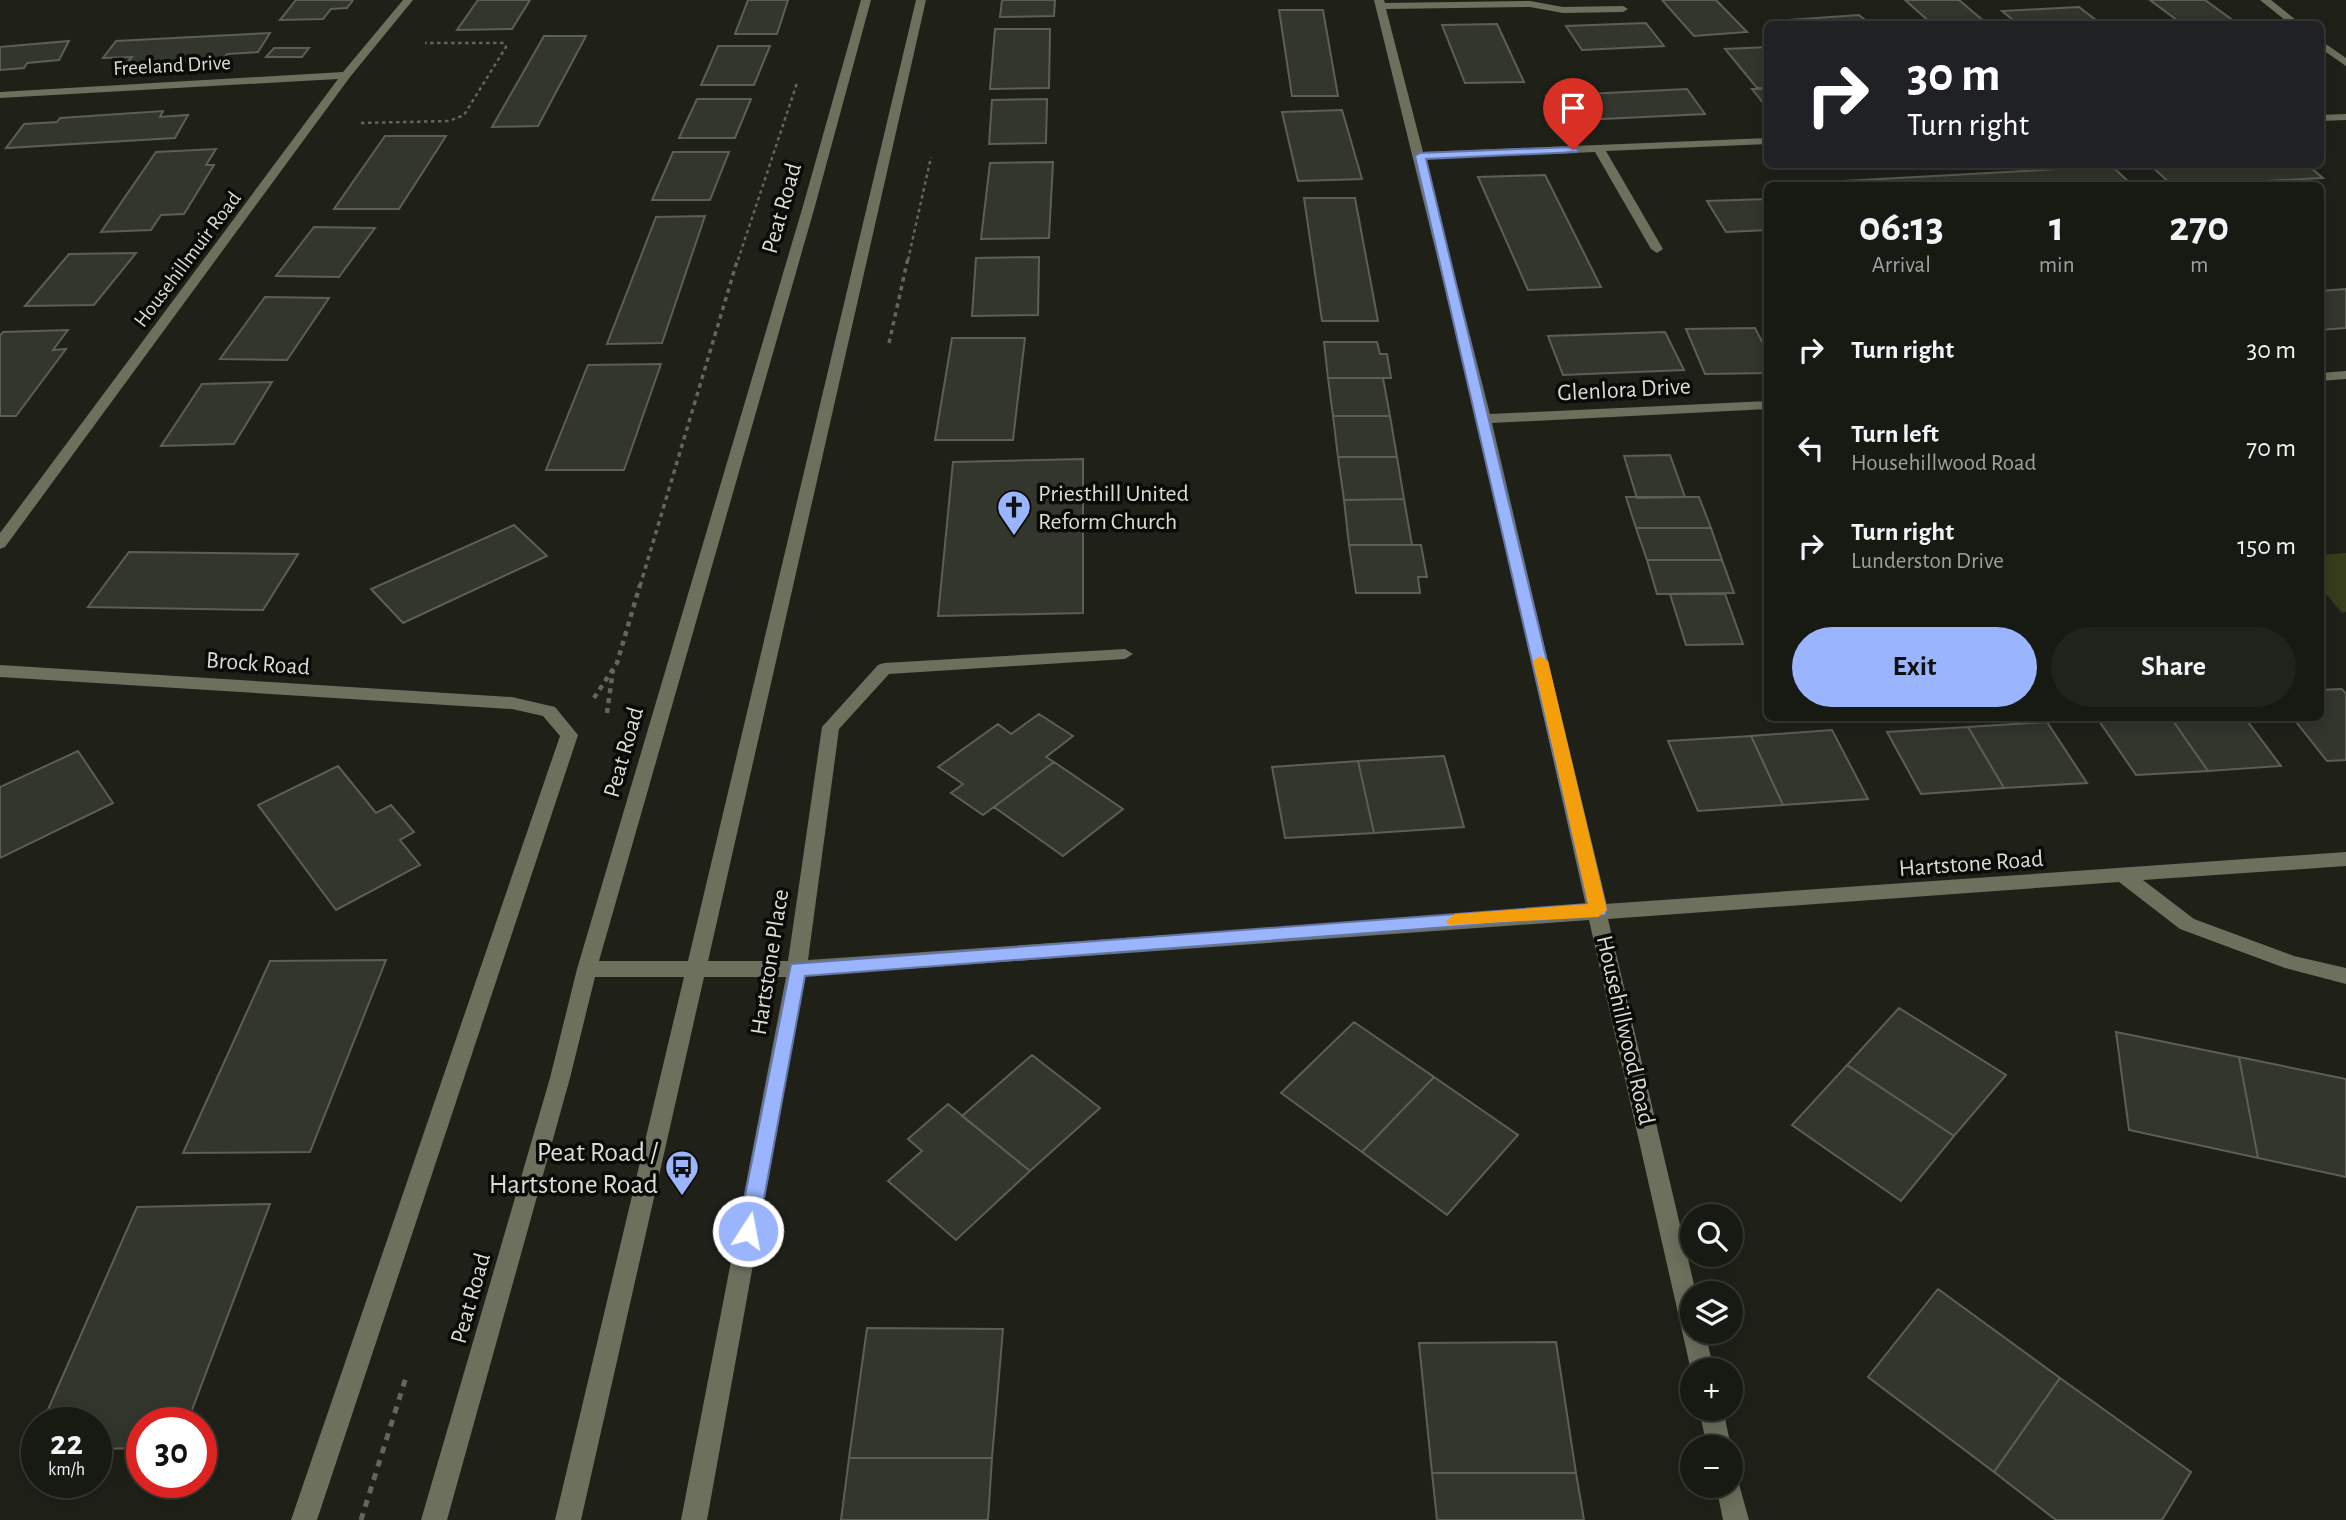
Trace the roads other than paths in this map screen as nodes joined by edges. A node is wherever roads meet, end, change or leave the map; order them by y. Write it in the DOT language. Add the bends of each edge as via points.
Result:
graph roads {
  1 [pos="408,0"];
  2 [pos="866,0"];
  3 [pos="921,0"];
  4 [pos="2265,0"];
  5 [pos="1380,3"];
  6 [pos="1623,9"];
  7 [pos="2292,21"];
  8 [pos="2324,46"];
  9 [pos="2346,63"];
  10 [pos="346,75"];
  11 [pos="0,95"];
  12 [pos="2346,117"];
  13 [pos="2324,118"];
  14 [pos="1764,141"];
  15 [pos="1599,149"];
  16 [pos="1420,156"];
  17 [pos="1657,249"];
  18 [pos="2346,375"];
  19 [pos="2324,377"];
  20 [pos="1764,405"];
  21 [pos="1484,419"];
  22 [pos="0,544"];
  23 [pos="1125,654"];
  24 [pos="0,671"];
  25 [pos="2346,859"];
  26 [pos="2124,876"];
  27 [pos="1598,910"];
  28 [pos="587,969"];
  29 [pos="797,969"];
  30 [pos="694,970"];
  31 [pos="2346,976"];
  32 [pos="1682,1281"];
  33 [pos="1731,1498"];
  34 [pos="304,1520"];
  35 [pos="435,1520"];
  36 [pos="568,1520"];
  37 [pos="694,1520"];
  38 [pos="1736,1520"];
  1 -- 10 [label="street, Househillmuir Road"];
  2 -- 28 [label="street, Peat Road"];
  3 -- 30 [label="street"];
  4 -- 7 [label="street"];
  5 -- 6 [label="street"];
  5 -- 16 [label="street, Househillwood Road"];
  8 -- 9 [label="street"];
  10 -- 11 [label="street, Freeland Drive"];
  10 -- 22 [label="street, Househillmuir Road"];
  12 -- 13 [label="street"];
  14 -- 15 [label="street"];
  15 -- 16 [label="street"];
  15 -- 17 [label="street"];
  16 -- 21 [label="street, Househillwood Road"];
  18 -- 19 [label="street"];
  20 -- 21 [label="street, Glenlora Drive"];
  21 -- 27 [label="street, Househillwood Road"];
  23 -- 29 [label="street, Hartstone Place" via="884,669 831,726"];
  24 -- 34 [label="street, Brock Road" via="512,703 549,711 569,735"];
  25 -- 26 [label="street, Hartstone Road"];
  26 -- 27 [label="street, Hartstone Road"];
  26 -- 31 [label="street" via="2187,924 2292,963"];
  27 -- 29 [label="street, Hartstone Road"];
  27 -- 32 [label="street, Househillwood Road"];
  28 -- 30 [label="street, Hartstone Road"];
  28 -- 35 [label="street, Peat Road"];
  29 -- 30 [label="street, Hartstone Road"];
  29 -- 37 [label="street, Hartstone Place"];
  30 -- 36 [label="street"];
  33 -- 38 [label="street"];
}
